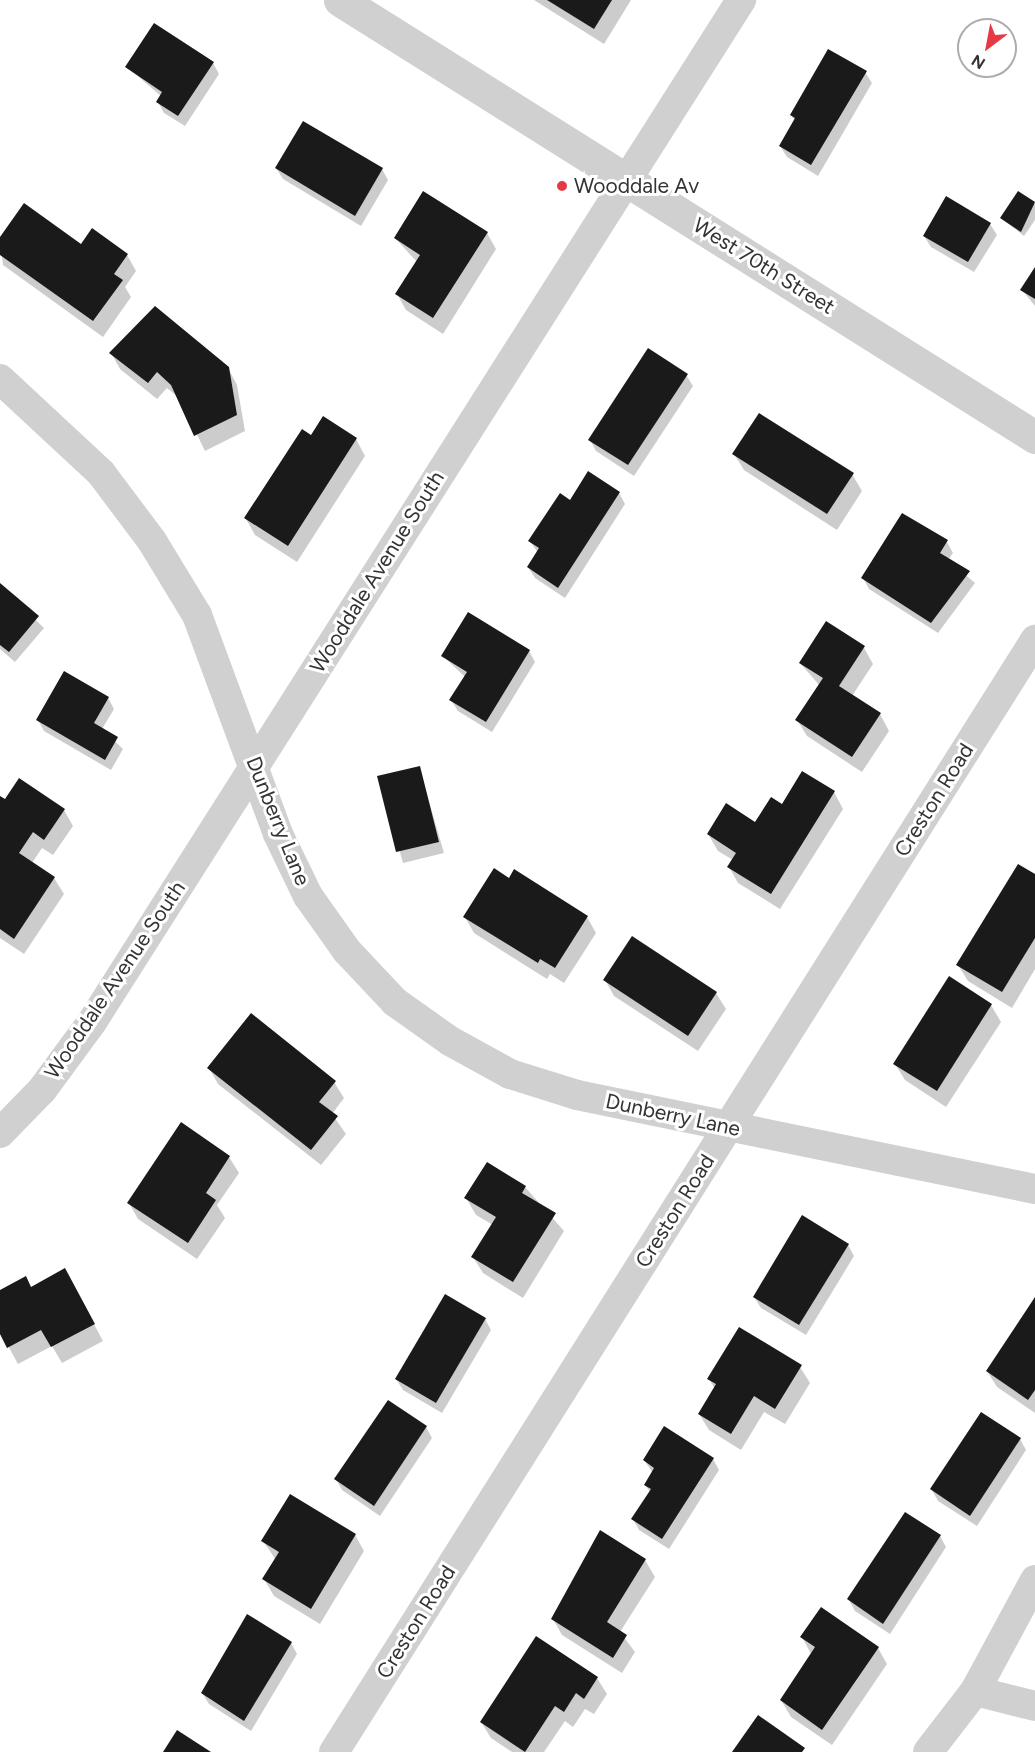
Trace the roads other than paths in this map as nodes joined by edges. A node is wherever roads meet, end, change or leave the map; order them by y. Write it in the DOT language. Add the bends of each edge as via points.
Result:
graph roads {
  1 [pos="340,0"];
  2 [pos="741,0"];
  3 [pos="626,179"];
  4 [pos="0,379"];
  5 [pos="1035,437"];
  6 [pos="1035,639"];
  7 [pos="255,765"];
  8 [pos="729,1126"];
  9 [pos="0,1133"];
  10 [pos="1035,1189"];
  11 [pos="1035,1580"];
  12 [pos="975,1691"];
  13 [pos="1035,1706"];
  14 [pos="334,1752"];
  15 [pos="928,1752"];
  1 -- 3 [label="street, West 70th Street"];
  2 -- 3 [label="street, Wooddale Avenue South"];
  3 -- 5 [label="street, West 70th Street"];
  3 -- 7 [label="street, Wooddale Avenue South"];
  4 -- 7 [label="street, Dunberry Lane" via="101,472 152,541 197,615"];
  6 -- 8 [label="street, Creston Road"];
  7 -- 8 [label="street, Dunberry Lane" via="278,834 308,896 347,951 395,1002 450,1041 510,1074 577,1095"];
  7 -- 9 [label="street, Wooddale Avenue South" via="92,1022 42,1090"];
  8 -- 10 [label="street, Dunberry Lane"];
  8 -- 14 [label="street, Creston Road"];
  11 -- 12 [label="street"];
  12 -- 13 [label="street"];
  12 -- 15 [label="street"];
}
